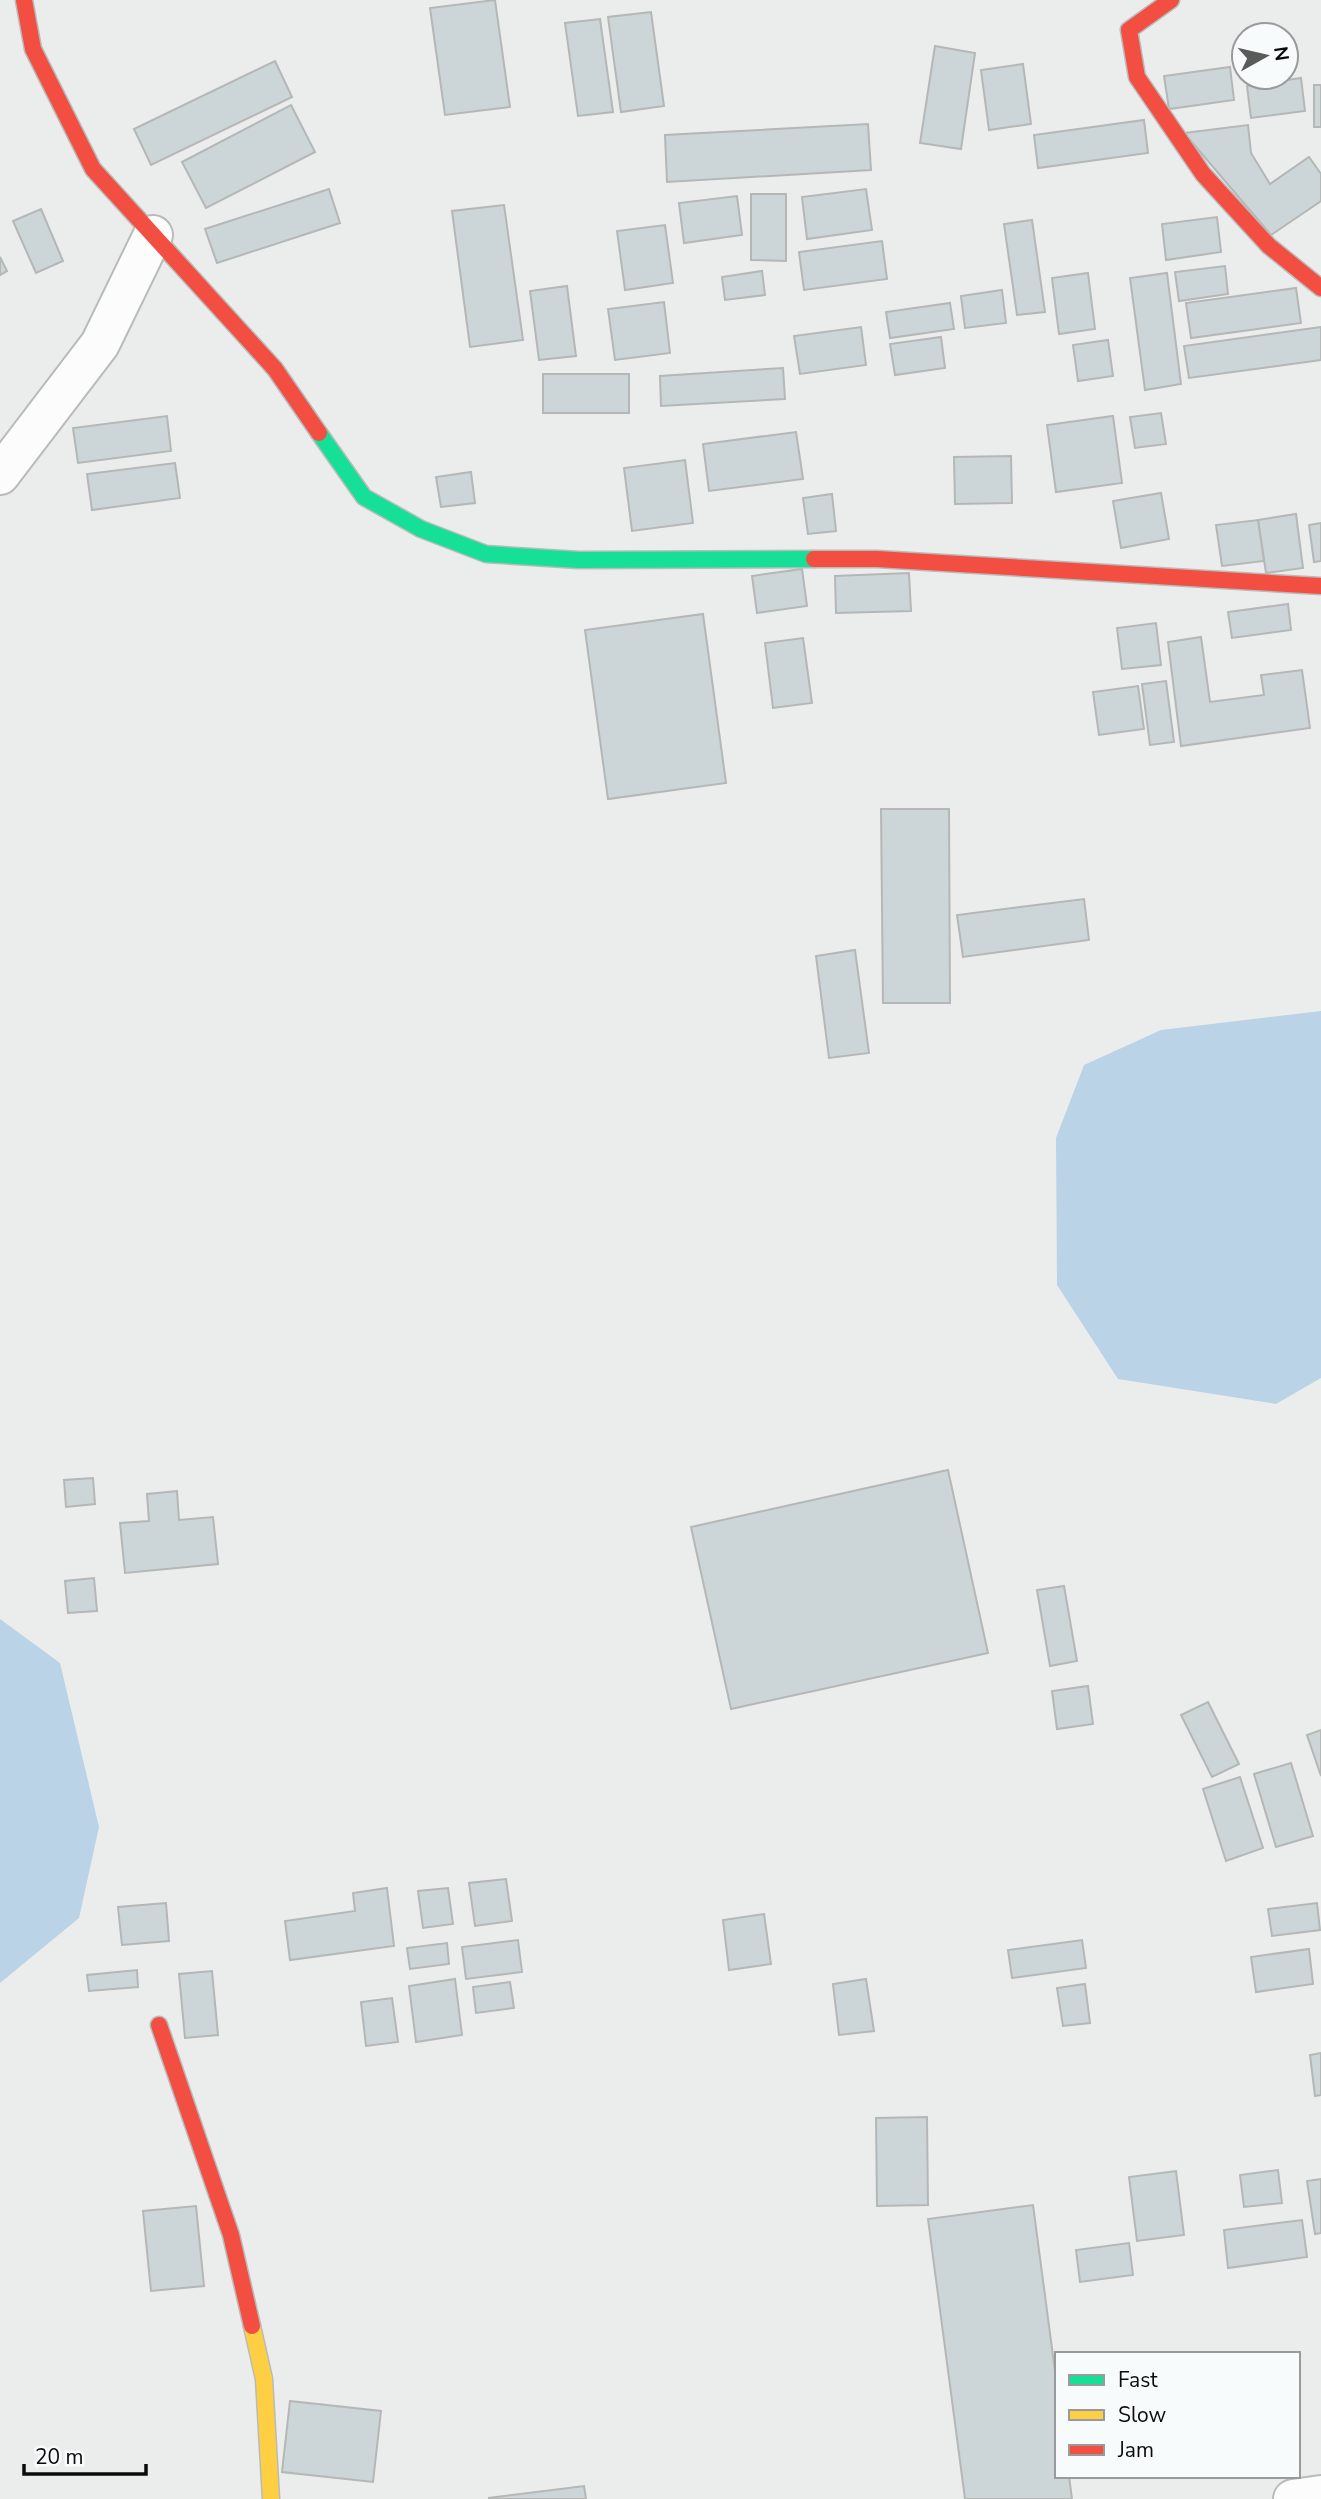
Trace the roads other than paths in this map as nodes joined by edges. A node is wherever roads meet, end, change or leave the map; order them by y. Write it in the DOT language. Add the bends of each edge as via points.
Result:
graph roads {
  1 [pos="24,0"];
  2 [pos="1171,0"];
  3 [pos="153,235"];
  4 [pos="1321,288"];
  5 [pos="0,475"];
  6 [pos="1321,586"];
  7 [pos="159,2025"];
  8 [pos="1321,2495"];
  9 [pos="271,2499"];
  10 [pos="1293,2499"];
  1 -- 3 [label="street" via="33,49 93,169"];
  2 -- 4 [label="street" via="1129,30 1138,77 1203,174 1269,246"];
  3 -- 5 [label="street" via="100,344"];
  3 -- 6 [label="street" via="275,369 364,498 486,554 579,560 877,559"];
  7 -- 9 [label="street" via="231,2235 264,2379"];
  8 -- 10 [label="street"];
}
